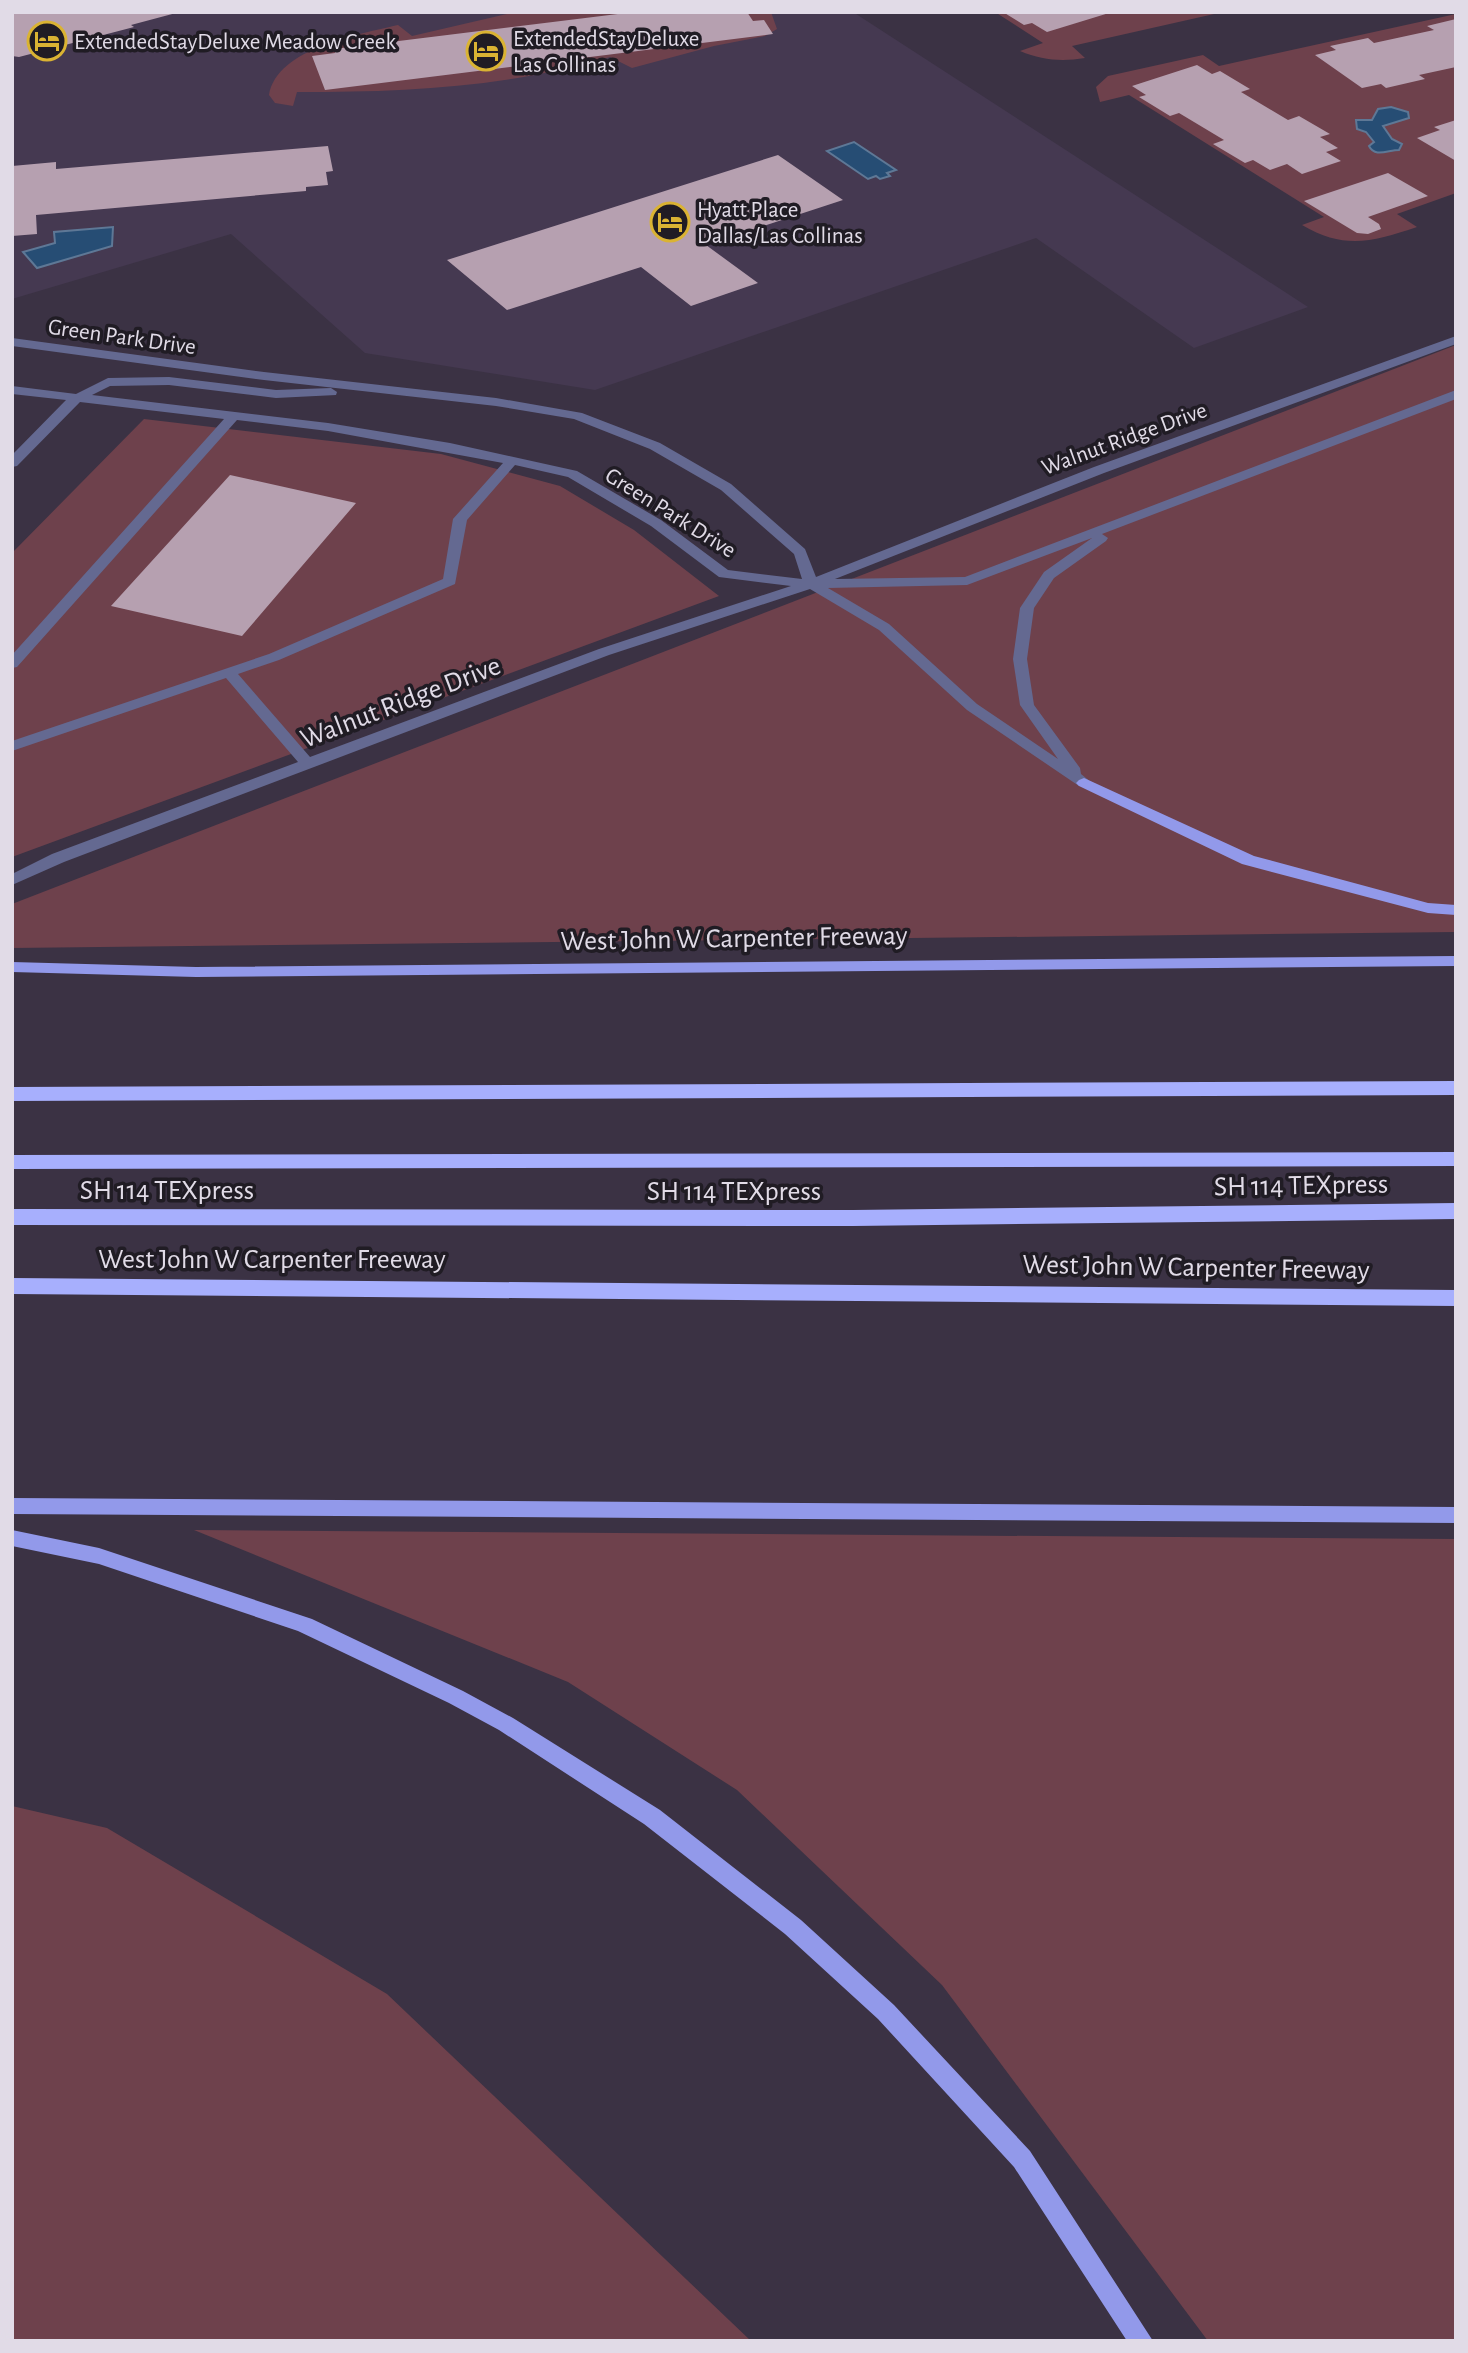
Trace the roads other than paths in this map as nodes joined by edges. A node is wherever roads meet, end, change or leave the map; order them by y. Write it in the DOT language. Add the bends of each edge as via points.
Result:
graph roads {
  1 [pos="1456,340"];
  2 [pos="12,342"];
  3 [pos="12,390"];
  4 [pos="394,390"];
  5 [pos="1456,394"];
  6 [pos="75,399"];
  7 [pos="233,416"];
  8 [pos="512,461"];
  9 [pos="12,463"];
  10 [pos="1122,524"];
  11 [pos="811,584"];
  12 [pos="12,664"];
  13 [pos="229,673"];
  14 [pos="12,746"];
  15 [pos="308,764"];
  16 [pos="1084,782"];
  17 [pos="12,880"];
  18 [pos="1456,910"];
  19 [pos="1456,961"];
  20 [pos="12,967"];
  21 [pos="1456,1088"];
  22 [pos="12,1094"];
  23 [pos="1456,1159"];
  24 [pos="12,1162"];
  25 [pos="1456,1211"];
  26 [pos="12,1217"];
  27 [pos="12,1286"];
  28 [pos="1456,1298"];
  29 [pos="12,1506"];
  30 [pos="1456,1515"];
  31 [pos="12,1538"];
  32 [pos="1141,2341"];
  1 -- 11 [label="street, Walnut Ridge Drive" via="1099,470"];
  2 -- 4 [label="street, Green Park Drive"];
  3 -- 6 [label="street, Green Park Drive"];
  4 -- 6 [label="street, Green Park Drive" via="276,394 169,381 108,382"];
  4 -- 11 [label="street, Green Park Drive" via="577,416 655,446 726,487 772,527 800,552"];
  5 -- 10 [label="street, Walnut Ridge Drive"];
  6 -- 7 [label="street, Green Park Drive"];
  6 -- 9 [label="street"];
  7 -- 8 [label="street, Green Park Drive" via="450,447"];
  7 -- 12 [label="street"];
  8 -- 11 [label="street, Green Park Drive" via="572,474 656,523 724,574"];
  8 -- 13 [label="street" via="460,519 450,581"];
  10 -- 11 [label="street, Walnut Ridge Drive" via="967,581"];
  10 -- 16 [label="street" via="1049,575 1027,608 1020,659 1027,705"];
  11 -- 15 [label="street, Walnut Ridge Drive" via="604,652"];
  11 -- 16 [label="street" via="884,627 972,707"];
  13 -- 14 [label="street"];
  13 -- 15 [label="street"];
  15 -- 17 [label="street, Walnut Ridge Drive" via="58,858"];
  16 -- 18 [label="main road" via="1248,860 1428,908"];
  19 -- 20 [label="main road, West John W Carpenter Freeway" via="195,972"];
  21 -- 22 [label="highway"];
  23 -- 24 [label="highway, SH 114 TEXpress"];
  25 -- 26 [label="highway, SH 114 TEXpress" via="853,1218"];
  27 -- 28 [label="highway, West John W Carpenter Freeway"];
  29 -- 30 [label="main road"];
  31 -- 32 [label="main road" via="99,1556 305,1625 486,1713 653,1817 793,1927 886,2012 1022,2159"];
}
